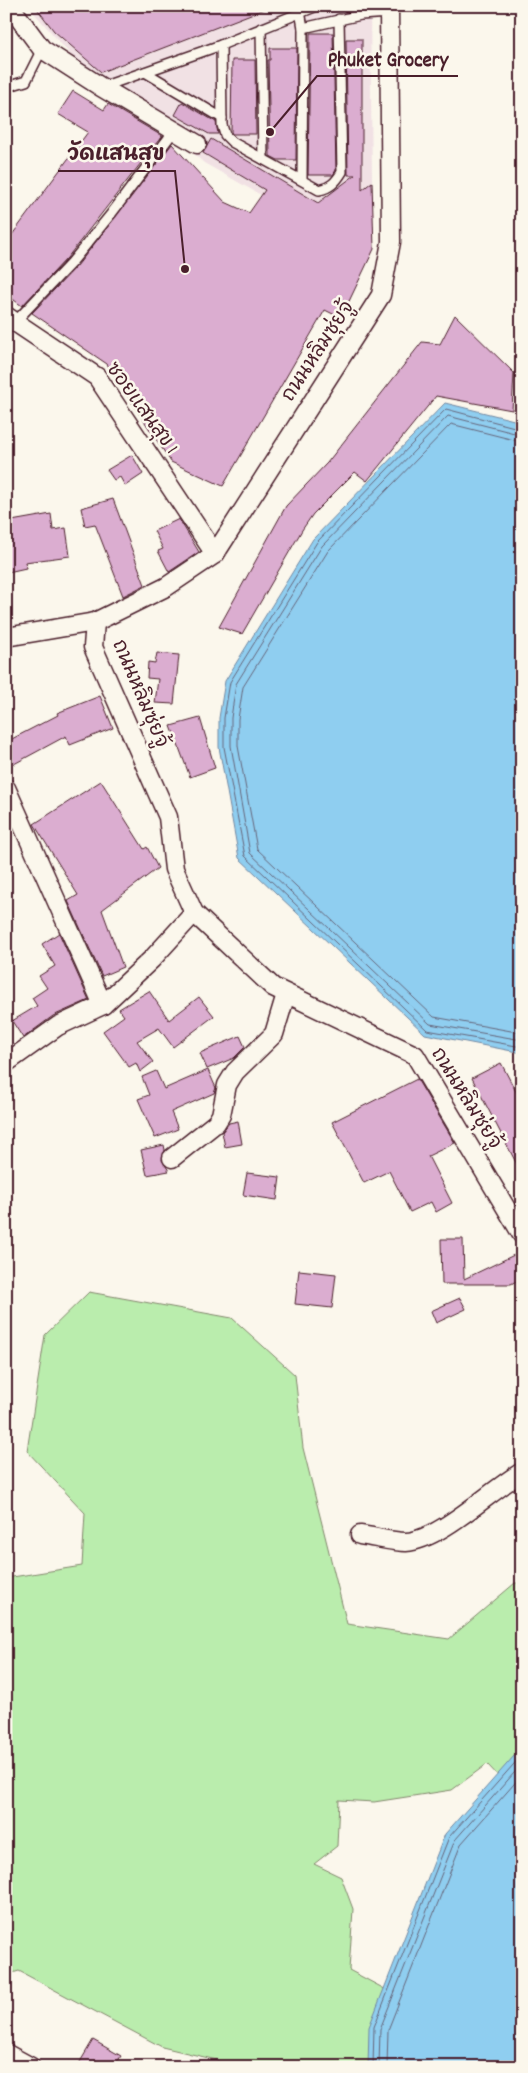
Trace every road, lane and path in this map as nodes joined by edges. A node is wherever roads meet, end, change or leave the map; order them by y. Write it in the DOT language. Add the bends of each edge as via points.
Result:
graph roads {
  1 [pos="10,6"];
  2 [pos="317,6"];
  3 [pos="389,10"];
  4 [pos="300,11"];
  5 [pos="339,20"];
  6 [pos="261,28"];
  7 [pos="303,28"];
  8 [pos="221,45"];
  9 [pos="42,49"];
  10 [pos="145,72"];
  11 [pos="6,87"];
  12 [pos="100,87"];
  13 [pos="222,118"];
  14 [pos="174,131"];
  15 [pos="197,144"];
  16 [pos="263,159"];
  17 [pos="302,180"];
  18 [pos="10,319"];
  19 [pos="215,554"];
  20 [pos="95,622"];
  21 [pos="6,637"];
  22 [pos="6,788"];
  23 [pos="194,913"];
  24 [pos="286,994"];
  25 [pos="103,1005"];
  26 [pos="6,1063"];
  27 [pos="172,1158"];
  28 [pos="522,1235"];
  29 [pos="522,1472"];
  30 [pos="360,1535"];
  31 [pos="7,2054"];
  32 [pos="31,2067"];
  1 -- 9 [label="street"];
  2 -- 4 [label="lane"];
  3 -- 5 [label="lane"];
  3 -- 19 [label="street, ถนนหลิมซุ่ยจู้" via="391,242 381,295"];
  4 -- 6 [label="lane"];
  4 -- 7 [label="lane"];
  5 -- 7 [label="lane"];
  5 -- 17 [label="lane" via="342,172 326,189 319,190"];
  6 -- 8 [label="lane"];
  6 -- 16 [label="lane"];
  7 -- 17 [label="lane"];
  8 -- 10 [label="lane"];
  8 -- 13 [label="lane"];
  9 -- 11 [label="lane" via="26,82"];
  9 -- 12 [label="street"];
  10 -- 12 [label="lane"];
  10 -- 13 [label="lane"];
  12 -- 14 [label="street"];
  13 -- 16 [label="lane" via="225,135 232,142"];
  14 -- 15 [label="street"];
  14 -- 18 [label="lane" via="72,262"];
  16 -- 17 [label="lane"];
  18 -- 19 [label="street, ซอยแสนสุข 1" via="97,377"];
  19 -- 20 [label="street, ถนนหลิมซุ่ยจู้" via="166,587"];
  20 -- 21 [label="street"];
  20 -- 23 [label="street, ถนนหลิมซุ่ยจู้" via="93,647 168,817 174,870"];
  22 -- 25 [label="street"];
  23 -- 24 [label="street, ถนนหลิมซุ่ยจู้" via="273,987"];
  23 -- 25 [label="street"];
  24 -- 27 [label="street" via="274,1034 235,1072 227,1085 221,1115 216,1123"];
  24 -- 28 [label="street, ถนนหลิมซุ่ยจู้" via="415,1055"];
  25 -- 26 [label="street" via="58,1026"];
  29 -- 30 [label="street" via="422,1540 405,1542"];
  31 -- 32 [label="street"];
}
